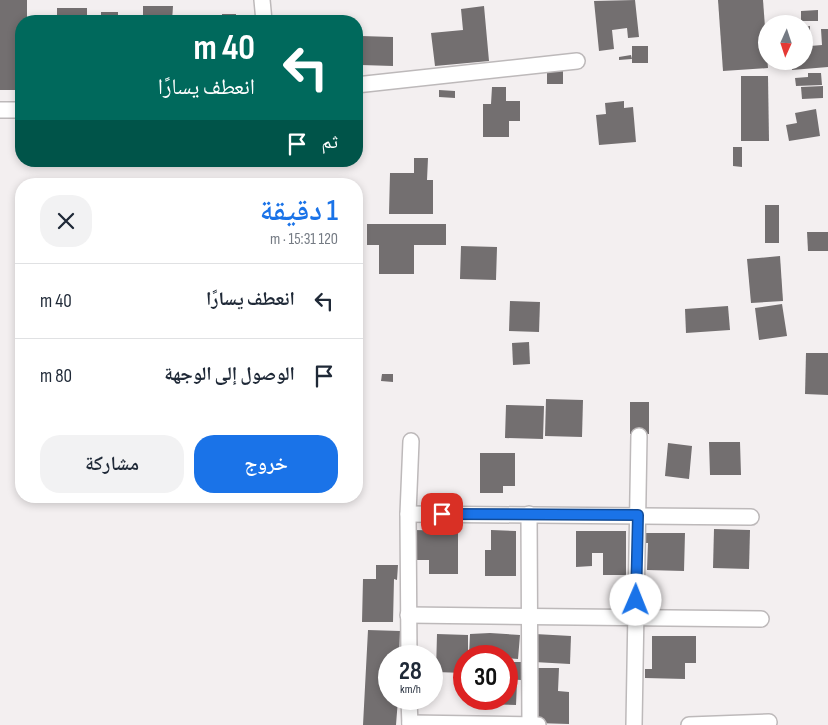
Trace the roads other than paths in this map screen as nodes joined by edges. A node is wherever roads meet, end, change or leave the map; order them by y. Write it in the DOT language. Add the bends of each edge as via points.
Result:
graph roads {
  1 [pos="262,0"];
  2 [pos="263,15"];
  3 [pos="577,61"];
  4 [pos="363,84"];
  5 [pos="0,110"];
  6 [pos="15,110"];
  7 [pos="638,436"];
  8 [pos="411,441"];
  9 [pos="408,514"];
  10 [pos="529,514"];
  11 [pos="638,515"];
  12 [pos="751,517"];
  13 [pos="408,616"];
  14 [pos="530,616"];
  15 [pos="636,617"];
  16 [pos="761,619"];
  17 [pos="409,645"];
  18 [pos="410,710"];
  19 [pos="769,722"];
  20 [pos="410,724"];
  21 [pos="530,725"];
  22 [pos="540,725"];
  23 [pos="634,725"];
  24 [pos="689,725"];
  1 -- 2 [label="street"];
  3 -- 4 [label="street"];
  5 -- 6 [label="street"];
  7 -- 11 [label="street"];
  8 -- 9 [label="street"];
  9 -- 10 [label="street"];
  9 -- 13 [label="street"];
  10 -- 11 [label="street"];
  10 -- 14 [label="street"];
  11 -- 12 [label="street"];
  11 -- 15 [label="street"];
  13 -- 14 [label="street"];
  13 -- 17 [label="street"];
  14 -- 15 [label="street"];
  14 -- 21 [label="street"];
  15 -- 16 [label="street"];
  15 -- 23 [label="street"];
  18 -- 20 [label="street"];
  19 -- 24 [label="street"];
  20 -- 21 [label="street"];
  21 -- 22 [label="street"];
}
